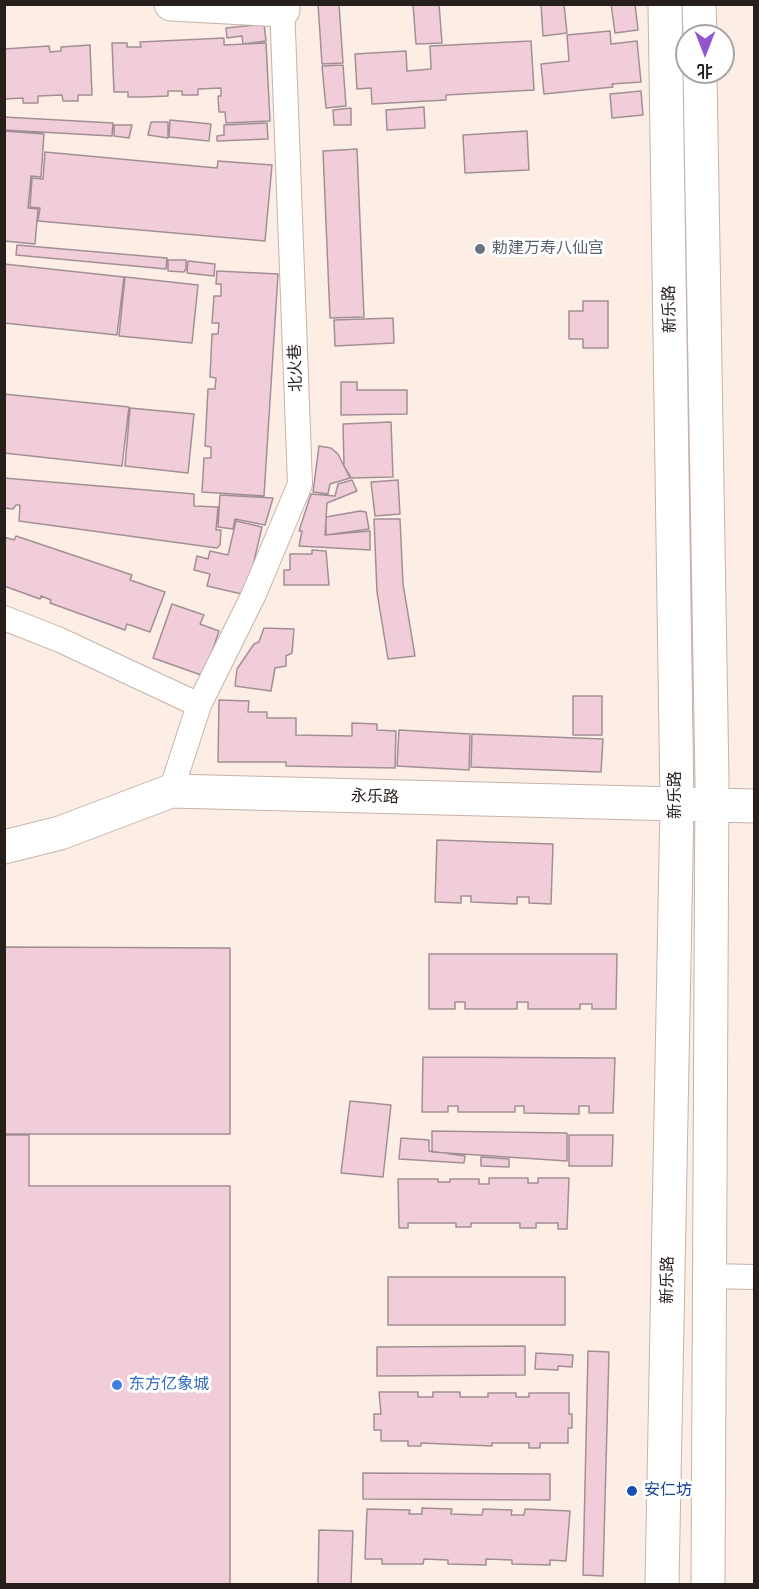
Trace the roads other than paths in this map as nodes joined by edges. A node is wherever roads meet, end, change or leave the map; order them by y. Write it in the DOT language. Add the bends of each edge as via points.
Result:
graph roads {
  1 [pos="171,4"];
  2 [pos="665,4"];
  3 [pos="699,4"];
  4 [pos="282,7"];
  5 [pos="700,24"];
  6 [pos="700,84"];
  7 [pos="4,618"];
  8 [pos="199,705"];
  9 [pos="171,791"];
  10 [pos="677,804"];
  11 [pos="712,806"];
  12 [pos="754,806"];
  13 [pos="4,847"];
  14 [pos="709,1276"];
  15 [pos="754,1277"];
  16 [pos="662,1584"];
  17 [pos="708,1584"];
  1 -- 4 [label="main road, 北火巷"];
  2 -- 10 [label="main road, 新乐路"];
  3 -- 5 [label="main road"];
  4 -- 8 [label="street, 北火巷" via="300,484 254,594"];
  6 -- 11 [label="main road"];
  7 -- 8 [label="street"];
  8 -- 9 [label="street, 北火巷"];
  9 -- 10 [label="main road, 永乐路"];
  9 -- 13 [label="main road, 永乐路" via="60,833"];
  10 -- 11 [label="main road, 永乐路"];
  10 -- 16 [label="main road, 新乐路"];
  11 -- 12 [label="main road, 永乐路"];
  11 -- 14 [label="main road"];
  14 -- 15 [label="street"];
  14 -- 17 [label="main road"];
}
